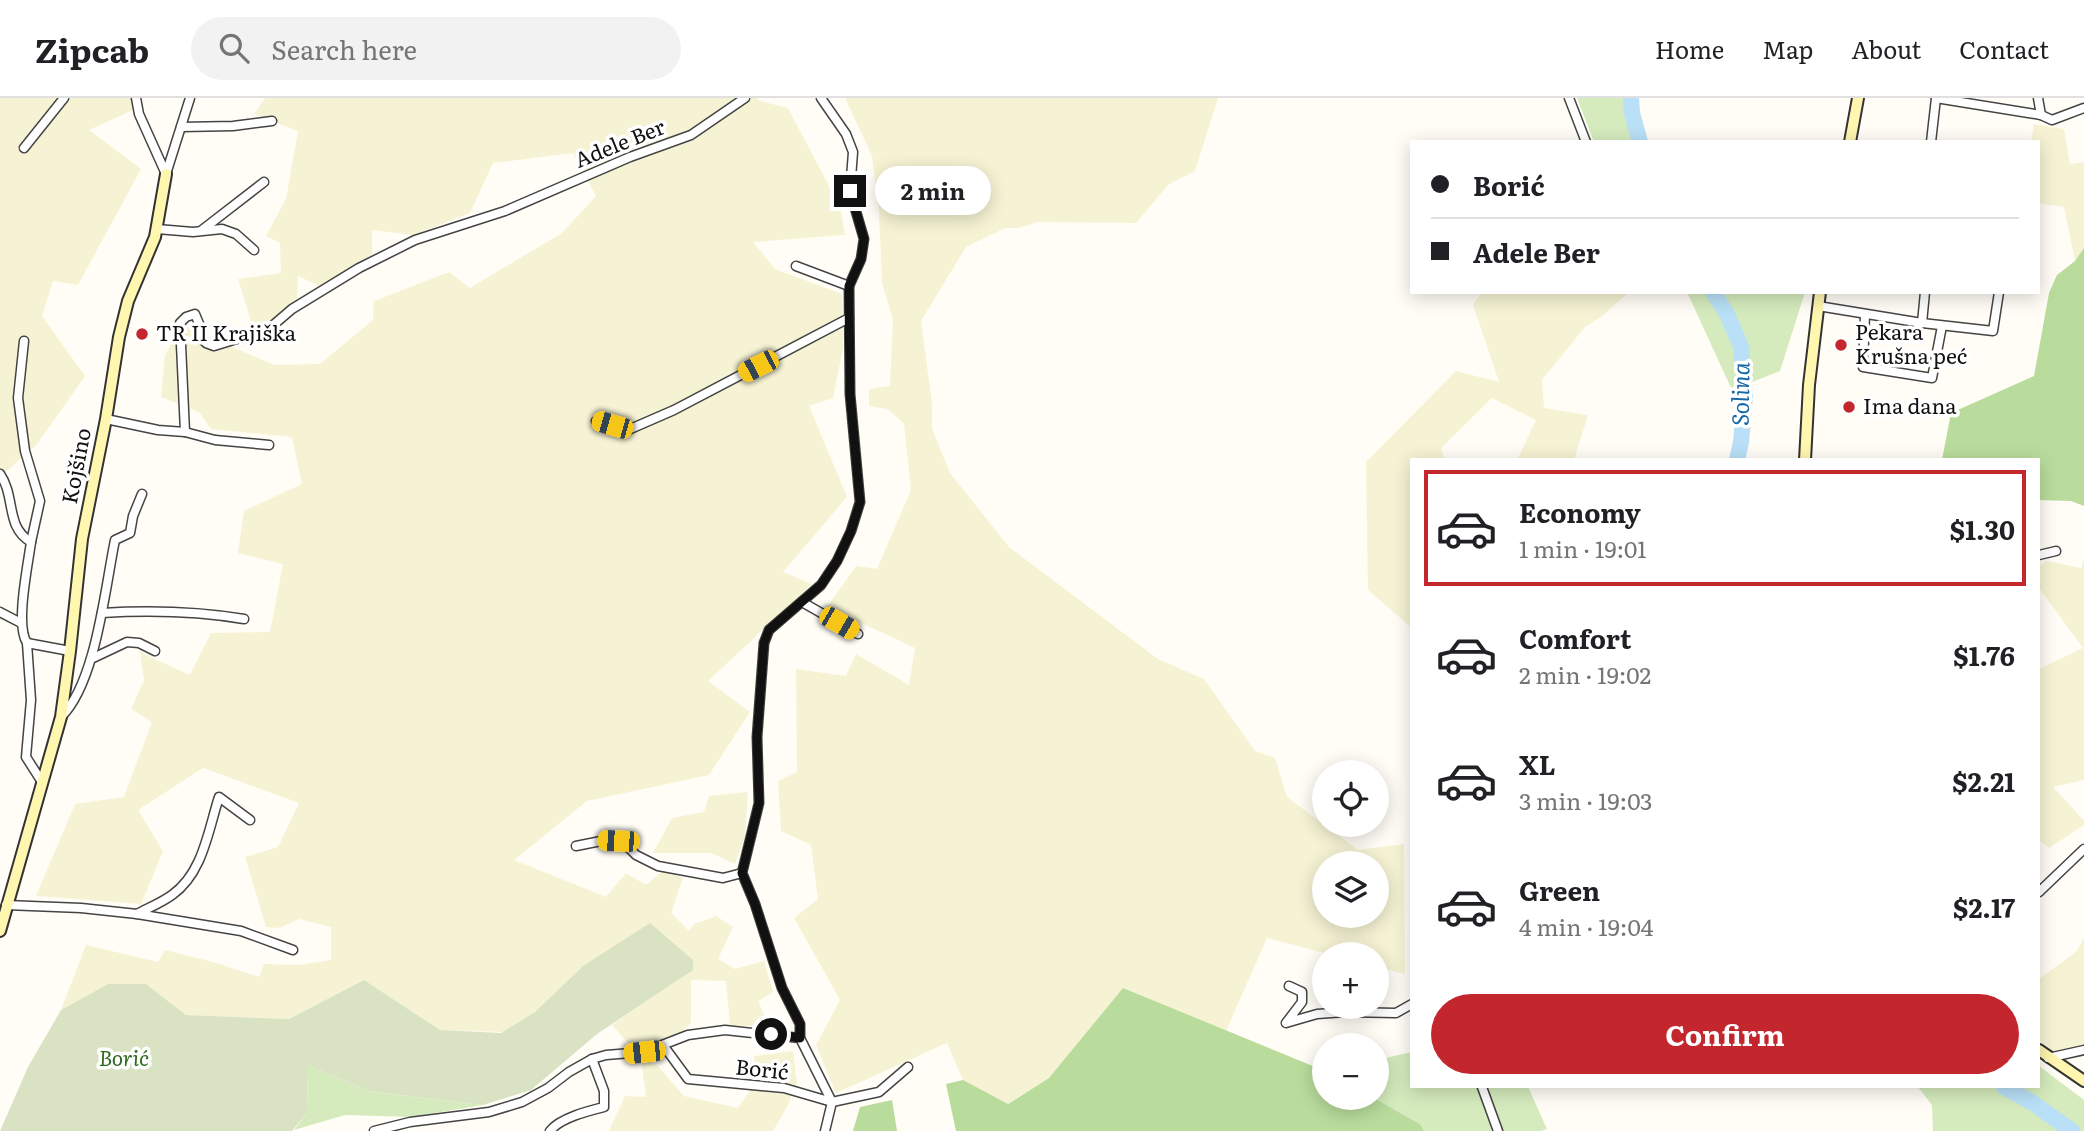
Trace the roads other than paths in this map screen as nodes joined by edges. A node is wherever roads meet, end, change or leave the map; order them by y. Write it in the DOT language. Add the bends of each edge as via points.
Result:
graph roads {
  1 [pos="64,98"];
  2 [pos="136,98"];
  3 [pos="190,98"];
  4 [pos="746,98"];
  5 [pos="821,98"];
  6 [pos="1569,98"];
  7 [pos="1858,98"];
  8 [pos="1936,98"];
  9 [pos="2038,98"];
  10 [pos="2084,108"];
  11 [pos="2041,115"];
  12 [pos="272,121"];
  13 [pos="181,127"];
  14 [pos="1585,140"];
  15 [pos="1851,140"];
  16 [pos="1931,140"];
  17 [pos="24,148"];
  18 [pos="166,174"];
  19 [pos="264,182"];
  20 [pos="157,229"];
  21 [pos="202,230"];
  22 [pos="254,250"];
  23 [pos="796,266"];
  24 [pos="849,286"];
  25 [pos="1820,294"];
  26 [pos="1926,294"];
  27 [pos="1999,294"];
  28 [pos="1818,306"];
  29 [pos="1865,315"];
  30 [pos="849,318"];
  31 [pos="1922,323"];
  32 [pos="1942,326"];
  33 [pos="24,341"];
  34 [pos="106,419"];
  35 [pos="596,421"];
  36 [pos="185,432"];
  37 [pos="269,445"];
  38 [pos="1805,458"];
  39 [pos="0,474"];
  40 [pos="142,495"];
  41 [pos="31,542"];
  42 [pos="2056,551"];
  43 [pos="2040,555"];
  44 [pos="802,602"];
  45 [pos="0,612"];
  46 [pos="102,613"];
  47 [pos="244,619"];
  48 [pos="21,623"];
  49 [pos="858,634"];
  50 [pos="27,643"];
  51 [pos="71,651"];
  52 [pos="155,651"];
  53 [pos="92,659"];
  54 [pos="61,717"];
  55 [pos="42,782"];
  56 [pos="250,820"];
  57 [pos="576,846"];
  58 [pos="2084,849"];
  59 [pos="742,873"];
  60 [pos="2040,891"];
  61 [pos="6,905"];
  62 [pos="137,914"];
  63 [pos="1,926"];
  64 [pos="293,950"];
  65 [pos="1289,986"];
  66 [pos="1410,1005"];
  67 [pos="800,1038"];
  68 [pos="663,1045"];
  69 [pos="2040,1051"];
  70 [pos="2084,1051"];
  71 [pos="2048,1058"];
  72 [pos="592,1059"];
  73 [pos="908,1067"];
  74 [pos="2084,1081"];
  75 [pos="1482,1088"];
  76 [pos="832,1102"];
  77 [pos="374,1131"];
  78 [pos="550,1131"];
  79 [pos="824,1131"];
  80 [pos="1498,1131"];
  1 -- 17 [label="street"];
  2 -- 18 [label="street"];
  3 -- 13 [label="street, Kojšino"];
  4 -- 36 [label="street, Adele Ber" via="691,135 505,211 415,240 359,268 271,327 214,346 201,338 195,314 186,317 180,323 179,337"];
  5 -- 24 [label="street" via="846,134 852,152 850,191 864,239"];
  6 -- 14 [label="street"];
  7 -- 15 [label="street"];
  8 -- 11 [label="street"];
  8 -- 16 [label="street"];
  9 -- 11 [label="street"];
  10 -- 11 [label="street" via="2052,120"];
  12 -- 13 [label="street"];
  13 -- 18 [label="street, Kojšino"];
  18 -- 20 [label="street, Kojšino"];
  19 -- 21 [label="street"];
  20 -- 21 [label="street"];
  20 -- 34 [label="street, Kojšino" via="128,300"];
  21 -- 22 [label="street" via="236,234"];
  23 -- 24 [label="street"];
  24 -- 30 [label="street"];
  25 -- 28 [label="street"];
  26 -- 31 [label="street"];
  27 -- 32 [label="street" via="1993,331"];
  28 -- 29 [label="street"];
  28 -- 38 [label="street"];
  29 -- 31 [label="street"];
  29 -- 32 [label="street" via="1863,367 1932,378"];
  30 -- 35 [label="street" via="628,430"];
  30 -- 44 [label="street" via="850,394 860,502 837,561"];
  31 -- 32 [label="street"];
  33 -- 41 [label="street" via="18,398 25,452 40,501"];
  34 -- 36 [label="street"];
  34 -- 51 [label="street, Kojšino" via="82,539"];
  36 -- 37 [label="street"];
  39 -- 41 [label="street" via="8,485 13,518 22,537"];
  40 -- 46 [label="street, Kojšino" via="130,533 115,540"];
  41 -- 48 [label="street"];
  42 -- 43 [label="street"];
  44 -- 49 [label="street"];
  44 -- 59 [label="street" via="769,630 764,643 757,737 759,803"];
  45 -- 48 [label="street"];
  46 -- 47 [label="street" via="173,611"];
  46 -- 53 [label="street, Kojšino"];
  48 -- 50 [label="street"];
  50 -- 51 [label="street"];
  50 -- 55 [label="street" via="31,700 26,757"];
  51 -- 54 [label="street, Kojšino"];
  52 -- 53 [label="street" via="127,642"];
  53 -- 54 [label="street, Kojšino" via="72,707"];
  54 -- 55 [label="street, Kojšino"];
  55 -- 61 [label="street, Kojšino"];
  56 -- 62 [label="street" via="219,797 205,847 186,882"];
  57 -- 59 [label="street" via="618,841 658,866 723,878"];
  58 -- 60 [label="street"];
  59 -- 67 [label="street" via="782,988 800,1024"];
  61 -- 62 [label="street"];
  61 -- 63 [label="street, Kojšino"];
  62 -- 64 [label="street" via="241,930"];
  65 -- 66 [label="street" via="1302,992 1302,1002 1286,1023 1317,1014 1396,1013"];
  67 -- 68 [label="street, Borić" via="725,1030 688,1035"];
  67 -- 76 [label="street, Borić"];
  68 -- 72 [label="street, Borić"];
  68 -- 76 [label="street, Borić" via="688,1079 784,1088"];
  69 -- 71 [label="street"];
  70 -- 71 [label="street"];
  71 -- 74 [label="street"];
  72 -- 77 [label="street, Borić" via="522,1102"];
  72 -- 78 [label="street" via="604,1091 604,1107 556,1123"];
  73 -- 76 [label="street, Borić" via="879,1092"];
  75 -- 80 [label="street"];
  76 -- 79 [label="street"];
}
